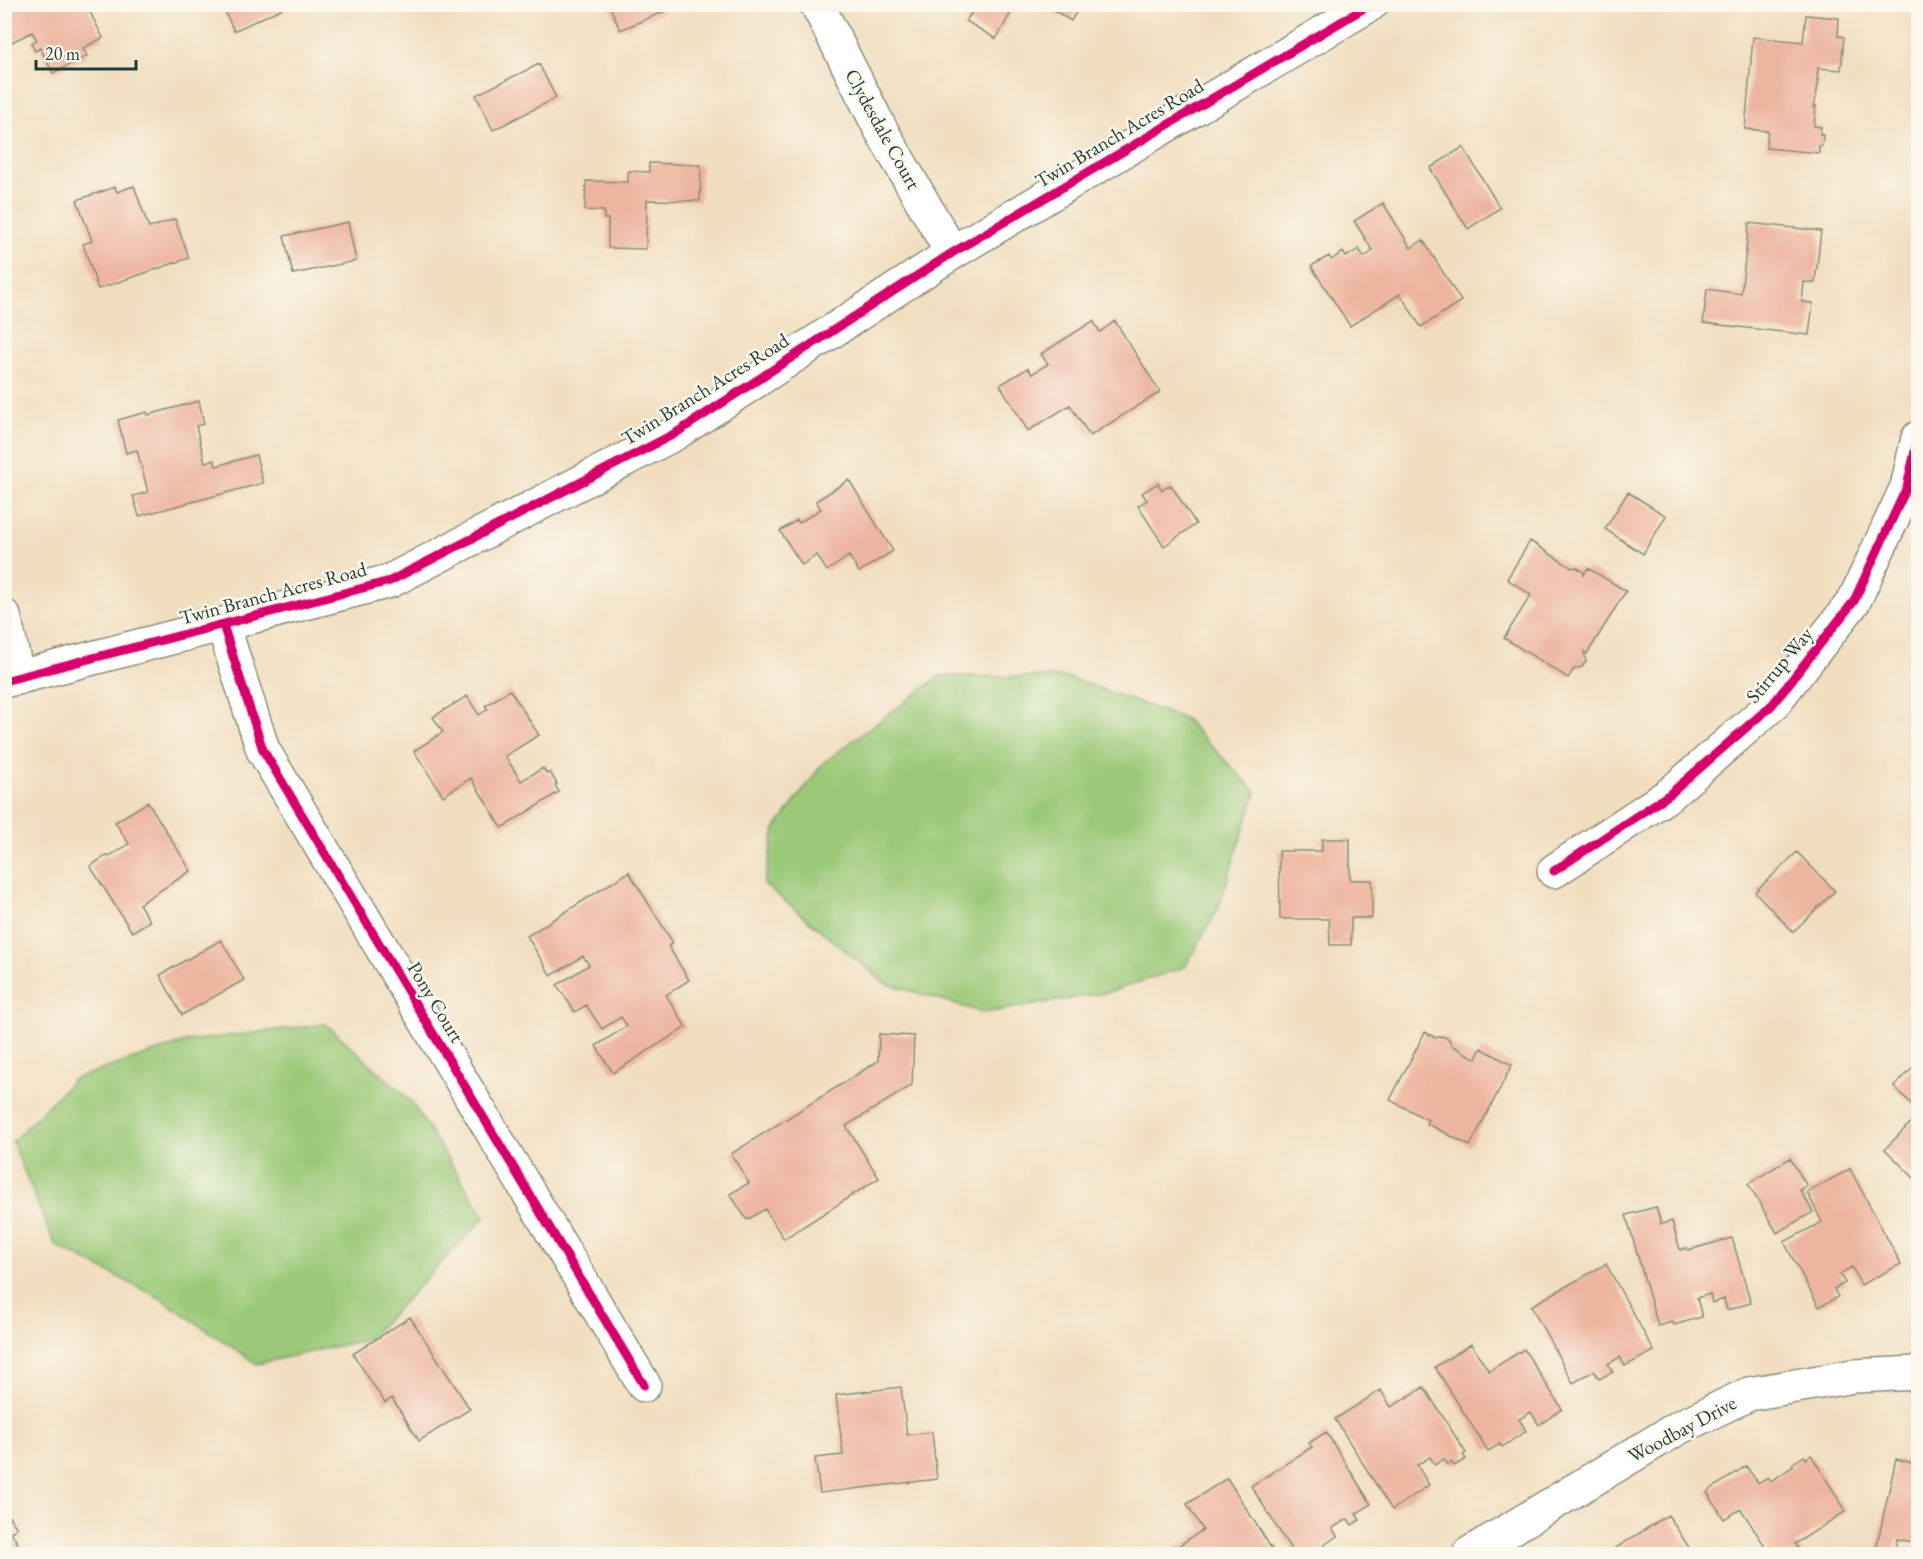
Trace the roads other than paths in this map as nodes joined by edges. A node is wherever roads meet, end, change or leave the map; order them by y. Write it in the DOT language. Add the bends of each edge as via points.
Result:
graph roads {
  1 [pos="817,4"];
  2 [pos="1371,4"];
  3 [pos="952,253"];
  4 [pos="1918,438"];
  5 [pos="4,616"];
  6 [pos="223,625"];
  7 [pos="11,679"];
  8 [pos="1554,871"];
  9 [pos="1918,1373"];
  10 [pos="644,1385"];
  11 [pos="1480,1552"];
  1 -- 3 [label="street, Clydesdale Court" via="881,130"];
  2 -- 3 [label="street, Twin Branch Acres Road"];
  3 -- 6 [label="street, Twin Branch Acres Road" via="676,432 390,581"];
  4 -- 8 [label="street, Stirrup Way" via="1907,487 1854,600 1772,705 1670,794"];
  5 -- 7 [label="street"];
  6 -- 7 [label="street, Twin Branch Acres Road"];
  6 -- 10 [label="street, Pony Court" via="263,750"];
  9 -- 11 [label="street, Woodbay Drive" via="1854,1376 1749,1394 1678,1428"];
}
